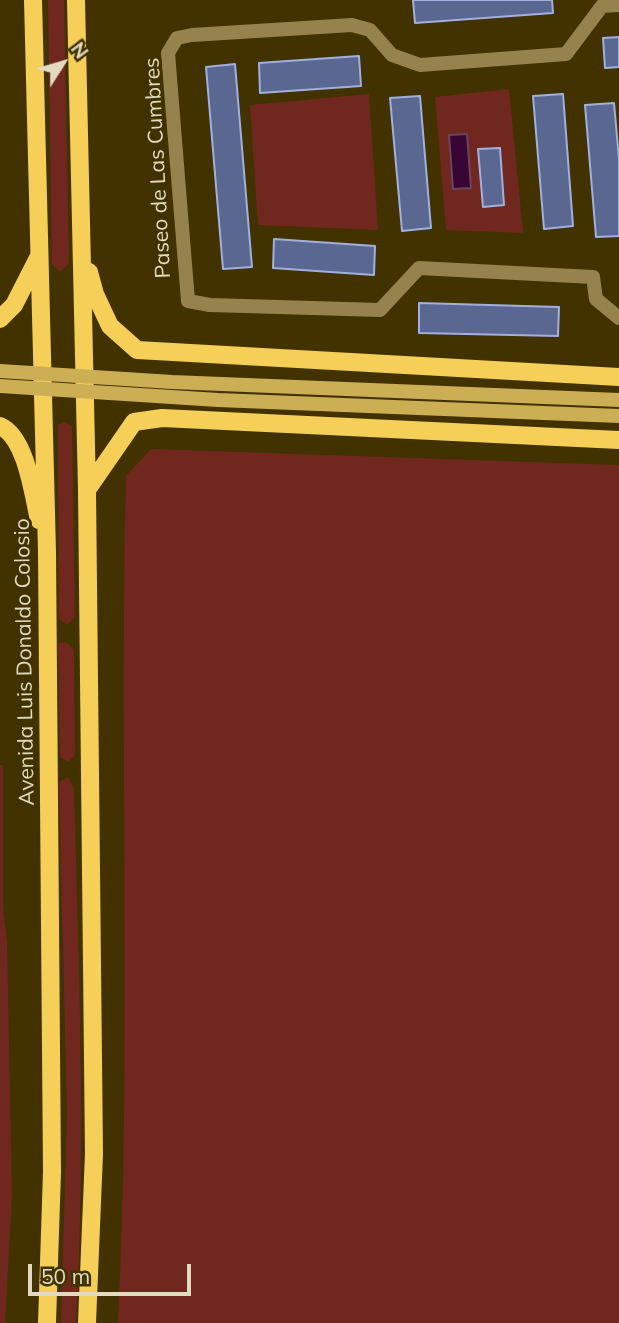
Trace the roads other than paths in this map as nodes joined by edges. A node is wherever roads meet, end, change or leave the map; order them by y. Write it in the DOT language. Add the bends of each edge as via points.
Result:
graph roads {
  1 [pos="33,0"];
  2 [pos="76,0"];
  3 [pos="619,5"];
  4 [pos="82,246"];
  5 [pos="40,255"];
  6 [pos="619,318"];
  7 [pos="0,320"];
  8 [pos="0,371"];
  9 [pos="619,377"];
  10 [pos="0,386"];
  11 [pos="619,400"];
  12 [pos="619,416"];
  13 [pos="0,426"];
  14 [pos="619,440"];
  15 [pos="87,490"];
  16 [pos="47,552"];
  17 [pos="47,1323"];
  18 [pos="88,1323"];
  1 -- 5 [label="main road, Avenida Luis Donaldo Colosio"];
  2 -- 4 [label="main road"];
  3 -- 6 [label="street, Paseo de Las Cumbres" via="602,6 566,54 420,65 392,55 370,30 352,25 192,35 177,38 168,52 188,301 380,310 419,268 593,277 596,299"];
  4 -- 9 [label="main road" via="110,327 137,350"];
  4 -- 15 [label="main road"];
  5 -- 7 [label="main road" via="14,306"];
  5 -- 16 [label="main road, Avenida Luis Donaldo Colosio"];
  8 -- 11 [label="main road, bridge"];
  10 -- 12 [label="main road, bridge"];
  13 -- 16 [label="main road" via="23,453"];
  14 -- 15 [label="main road" via="162,418 134,422"];
  15 -- 18 [label="main road" via="94,1140"];
  16 -- 17 [label="main road, Avenida Luis Donaldo Colosio" via="52,1172"];
}
